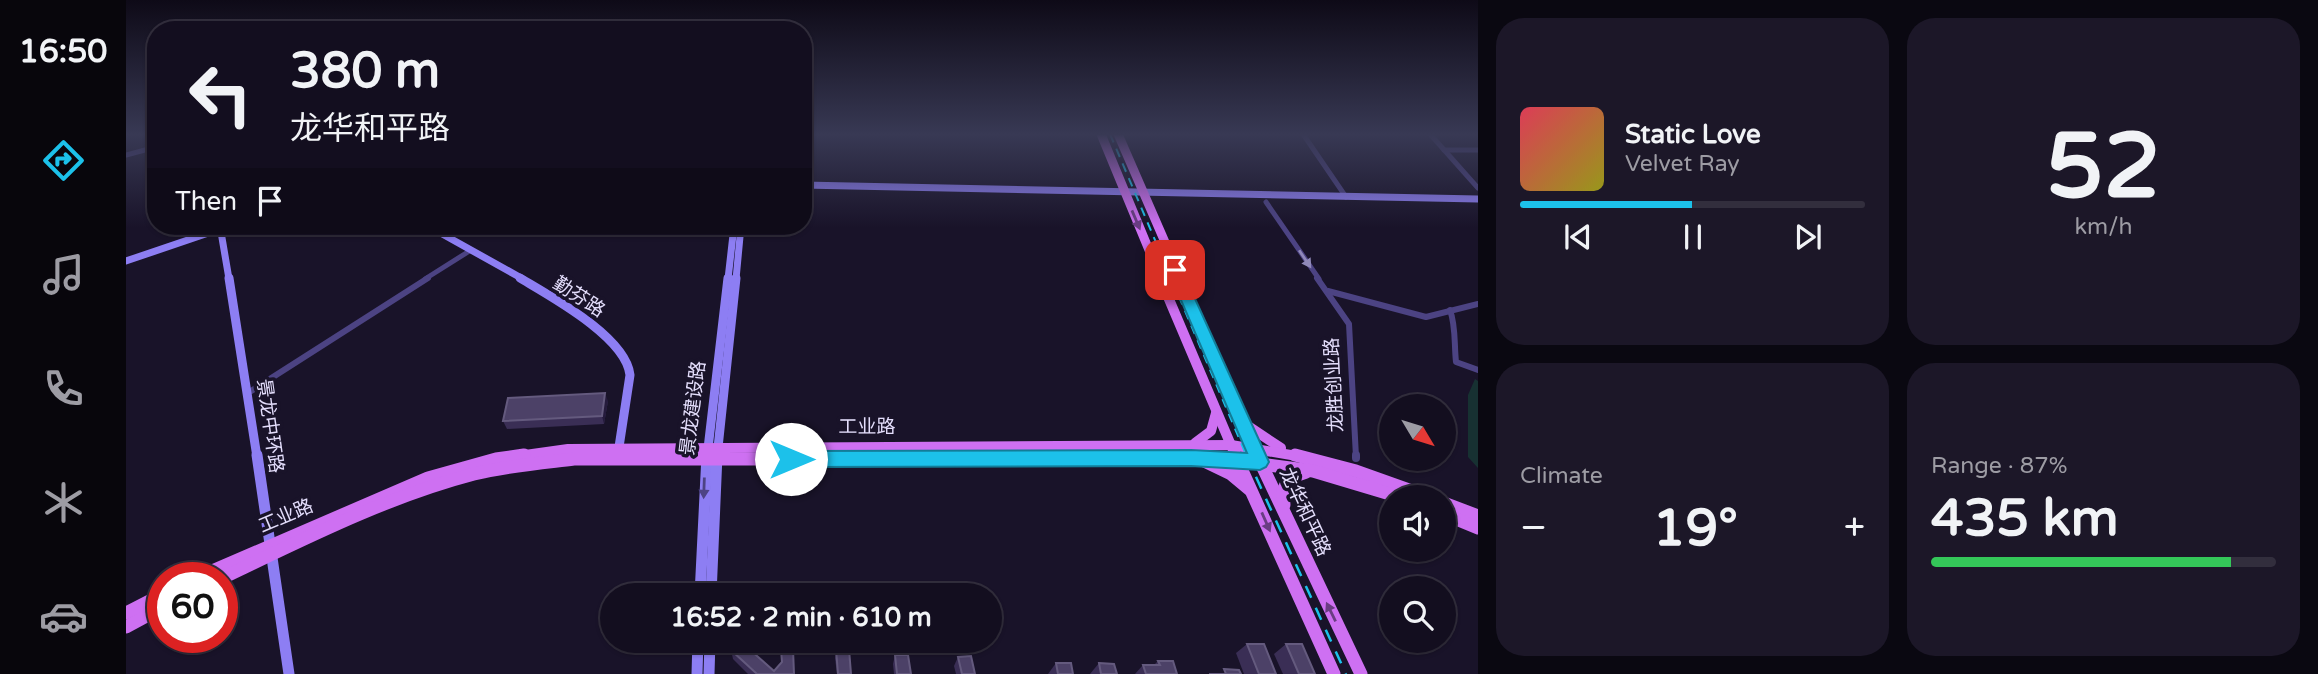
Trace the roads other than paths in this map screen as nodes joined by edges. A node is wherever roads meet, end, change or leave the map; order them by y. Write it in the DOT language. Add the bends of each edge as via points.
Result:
graph roads {
  1 [pos="1114,165"];
  2 [pos="1130,165"];
  3 [pos="1324,165"];
  4 [pos="1458,165"];
  5 [pos="812,187"];
  6 [pos="1478,188"];
  7 [pos="1125,194"];
  8 [pos="1142,195"];
  9 [pos="1346,197"];
  10 [pos="1265,201"];
  11 [pos="1478,201"];
  12 [pos="196,235"];
  13 [pos="223,235"];
  14 [pos="444,235"];
  15 [pos="733,235"];
  16 [pos="740,235"];
  17 [pos="471,250"];
  18 [pos="126,259"];
  19 [pos="1327,291"];
  20 [pos="1478,304"];
  21 [pos="1450,310"];
  22 [pos="1478,370"];
  23 [pos="248,393"];
  24 [pos="1216,410"];
  25 [pos="1239,416"];
  26 [pos="1231,444"];
  27 [pos="619,447"];
  28 [pos="1253,447"];
  29 [pos="1190,451"];
  30 [pos="712,452"];
  31 [pos="1300,455"];
  32 [pos="1238,460"];
  33 [pos="1260,462"];
  34 [pos="1357,464"];
  35 [pos="1322,473"];
  36 [pos="1403,485"];
  37 [pos="1379,491"];
  38 [pos="1252,493"];
  39 [pos="1456,508"];
  40 [pos="1285,515"];
  41 [pos="1478,516"];
  42 [pos="1456,519"];
  43 [pos="1478,528"];
  44 [pos="271,549"];
  45 [pos="237,562"];
  46 [pos="238,569"];
  47 [pos="701,583"];
  48 [pos="711,583"];
  49 [pos="147,602"];
  50 [pos="126,613"];
  51 [pos="147,616"];
  52 [pos="126,627"];
  53 [pos="698,653"];
  54 [pos="710,653"];
  55 [pos="289,674"];
  56 [pos="697,674"];
  57 [pos="709,674"];
  58 [pos="1334,674"];
  59 [pos="1361,674"];
  1 -- 7 [label="main road, 龙华和平路"];
  2 -- 8 [label="main road, 龙华和平路"];
  3 -- 9 [label="street"];
  4 -- 6 [label="street"];
  5 -- 7 [label="main road"];
  7 -- 8 [label="main road"];
  7 -- 24 [label="main road, 龙华和平路, one-way"];
  8 -- 9 [label="main road"];
  8 -- 10 [label="main road"];
  8 -- 25 [label="main road, 龙华和平路"];
  9 -- 11 [label="main road"];
  10 -- 11 [label="main road"];
  10 -- 19 [label="street, 龙胜创业路, one-way"];
  12 -- 18 [label="main road"];
  13 -- 23 [label="main road, 景龙中环路"];
  14 -- 17 [label="main road, 勤芬路"];
  15 -- 30 [label="main road, 景龙建设路"];
  16 -- 30 [label="main road, 景龙建设路"];
  17 -- 23 [label="street"];
  17 -- 27 [label="main road, 勤芬路" via="568,308 619,349 630,368"];
  19 -- 21 [label="street" via="1419,316"];
  19 -- 34 [label="street, 龙胜创业路" via="1349,326"];
  20 -- 21 [label="street"];
  21 -- 22 [label="street" via="1456,362"];
  23 -- 44 [label="main road, 景龙中环路"];
  24 -- 26 [label="main road, 龙华和平路"];
  24 -- 29 [label="main road" via="1208,435"];
  25 -- 28 [label="main road, 龙华和平路"];
  25 -- 31 [label="main road" via="1267,440"];
  26 -- 28 [label="main road, 工业路"];
  26 -- 29 [label="main road, 工业路"];
  26 -- 32 [label="main road, 龙华和平路"];
  27 -- 30 [label="main road, 工业路"];
  27 -- 44 [label="main road, 工业路" via="542,451 470,465 409,485"];
  28 -- 31 [label="main road, 工业路"];
  28 -- 33 [label="main road, 龙华和平路"];
  29 -- 30 [label="main road, 工业路"];
  29 -- 32 [label="main road, 工业路"];
  29 -- 38 [label="main road" via="1231,474"];
  30 -- 44 [label="main road, 工业路" via="574,459 481,472"];
  30 -- 47 [label="main road, 景龙建设路, one-way"];
  30 -- 48 [label="main road, 景龙建设路"];
  31 -- 34 [label="main road, 工业路"];
  32 -- 33 [label="main road, 工业路"];
  32 -- 38 [label="main road, 龙华和平路"];
  33 -- 35 [label="main road, 工业路"];
  33 -- 40 [label="main road, 龙华和平路"];
  34 -- 36 [label="main road, 工业路"];
  35 -- 37 [label="main road, 工业路"];
  35 -- 40 [label="main road" via="1289,478 1283,491"];
  38 -- 58 [label="main road, 龙华和平路, one-way"];
  39 -- 41 [label="main road"];
  59 -- 40 [label="main road, 龙华和平路, one-way"];
  42 -- 43 [label="main road"];
  44 -- 45 [label="main road, 工业路"];
  44 -- 46 [label="main road, 工业路"];
  44 -- 55 [label="main road, 景龙中环路"];
  49 -- 50 [label="main road"];
  51 -- 52 [label="main road"];
  53 -- 56 [label="main road"];
  54 -- 57 [label="main road"];
}
